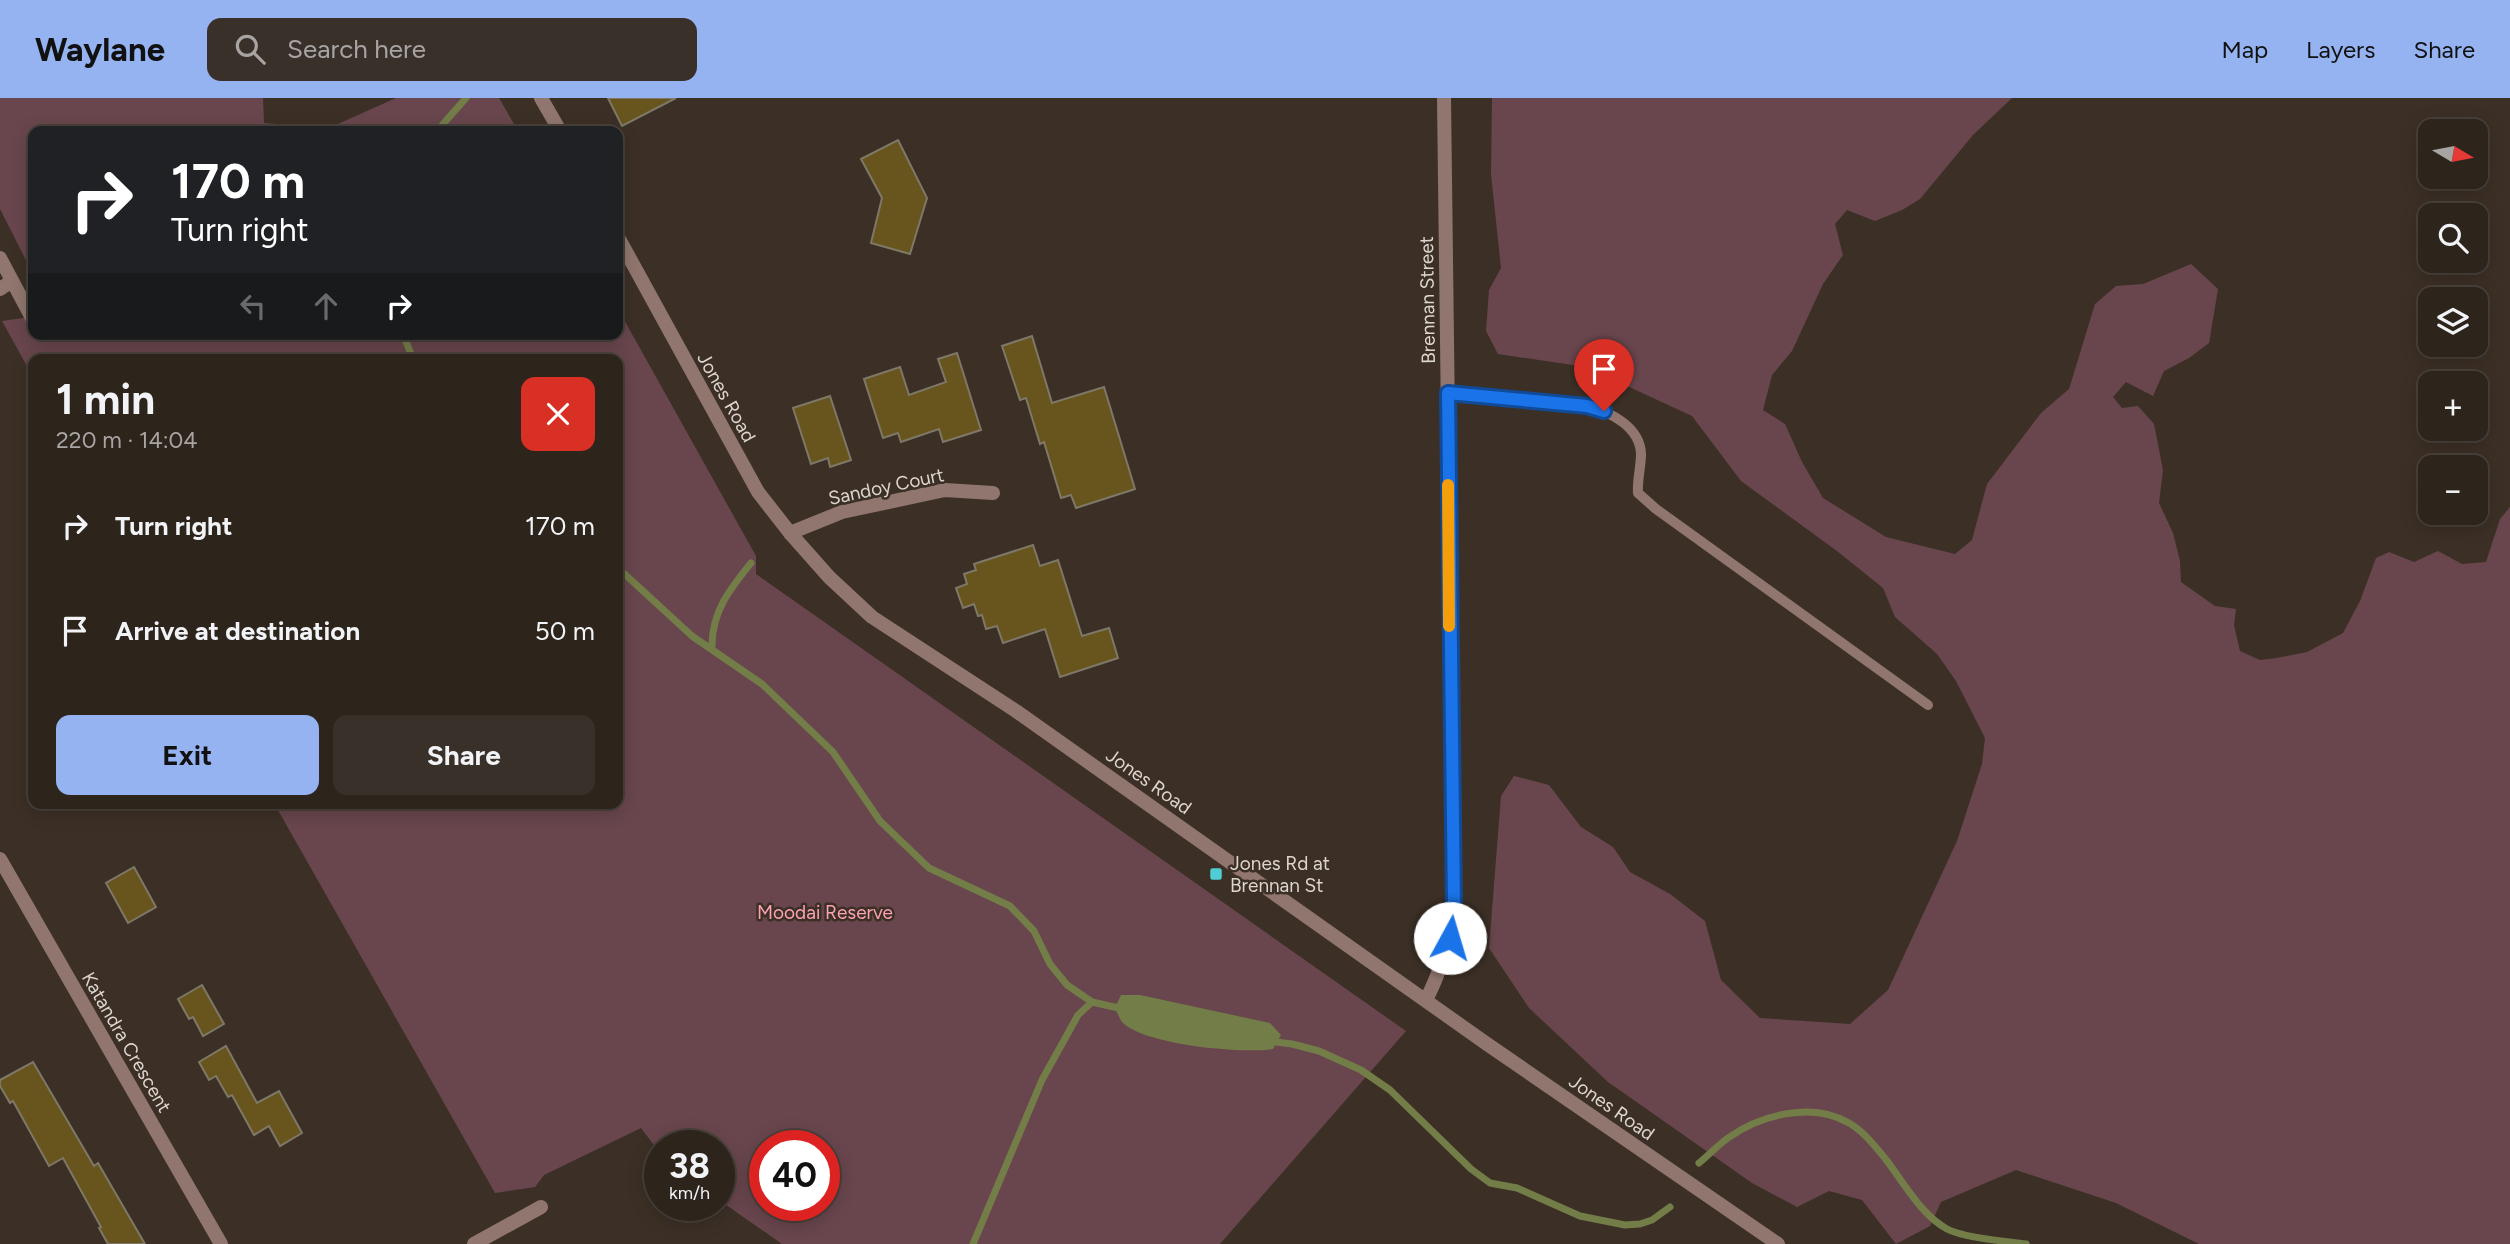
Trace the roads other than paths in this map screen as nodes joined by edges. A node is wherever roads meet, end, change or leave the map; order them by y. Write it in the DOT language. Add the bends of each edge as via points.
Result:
graph roads {
  1 [pos="541,98"];
  2 [pos="1444,98"];
  3 [pos="556,126"];
  4 [pos="623,246"];
  5 [pos="0,258"];
  6 [pos="6,285"];
  7 [pos="28,313"];
  8 [pos="1448,393"];
  9 [pos="993,493"];
  10 [pos="790,533"];
  11 [pos="1928,705"];
  12 [pos="0,859"];
  13 [pos="1426,1000"];
  14 [pos="541,1207"];
  15 [pos="221,1244"];
  16 [pos="474,1244"];
  17 [pos="1778,1244"];
  1 -- 3 [label="street"];
  2 -- 8 [label="street, Brennan Street"];
  4 -- 10 [label="street, Jones Road" via="758,492"];
  5 -- 6 [label="street"];
  6 -- 7 [label="street"];
  8 -- 11 [label="lane" via="1587,406 1621,421 1637,438 1641,455 1638,493"];
  8 -- 13 [label="street, Brennan Street" via="1454,906 1450,938"];
  9 -- 10 [label="street, Sandoy Court" via="945,490 842,512"];
  10 -- 13 [label="street, Jones Road" via="872,617 1016,711"];
  12 -- 15 [label="street, Katandra Crescent"];
  13 -- 17 [label="street, Jones Road"];
  14 -- 16 [label="street"];
}
